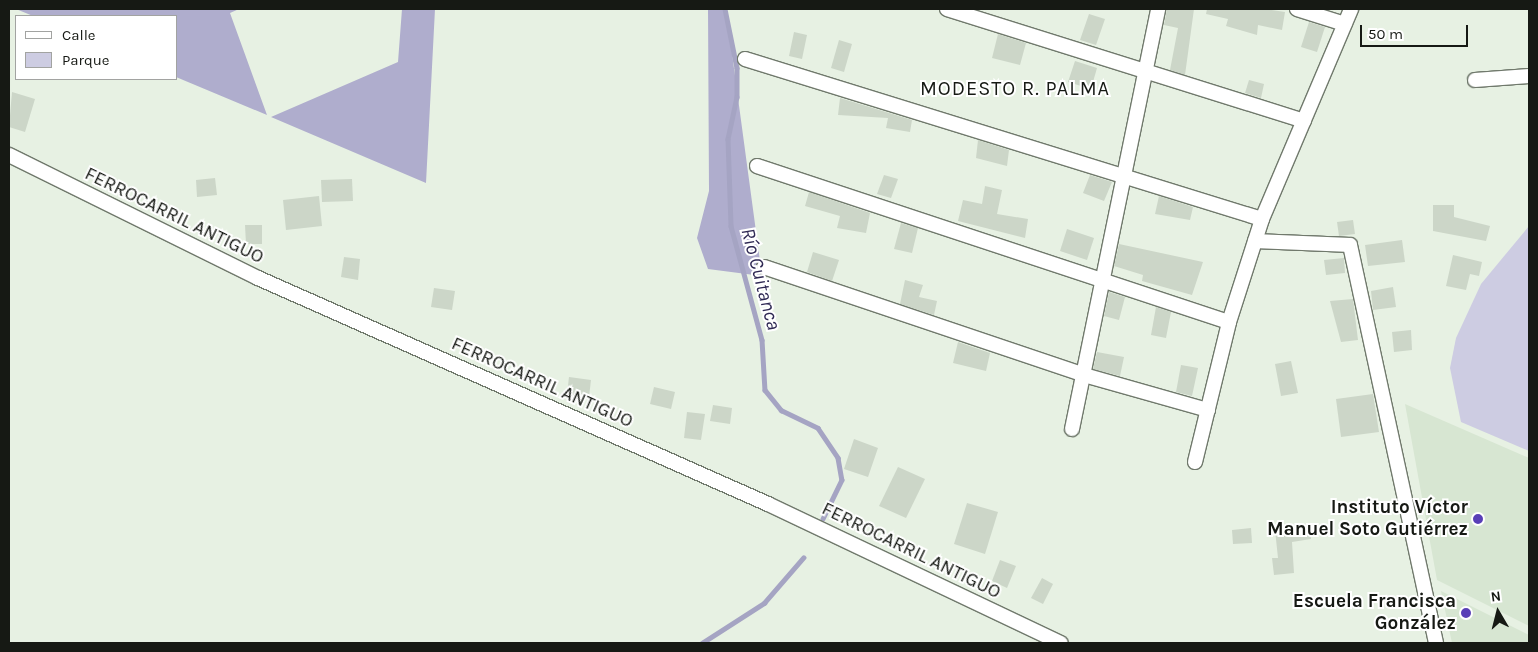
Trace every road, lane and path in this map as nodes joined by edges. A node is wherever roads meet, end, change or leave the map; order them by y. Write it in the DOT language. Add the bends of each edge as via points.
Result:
graph roads {
  1 [pos="947,9"];
  2 [pos="1158,9"];
  3 [pos="1297,9"];
  4 [pos="1351,9"];
  5 [pos="1345,24"];
  6 [pos="745,59"];
  7 [pos="1147,70"];
  8 [pos="1529,76"];
  9 [pos="1475,80"];
  10 [pos="1304,121"];
  11 [pos="9,155"];
  12 [pos="757,166"];
  13 [pos="1127,176"];
  14 [pos="1262,219"];
  15 [pos="1255,241"];
  16 [pos="764,267"];
  17 [pos="1105,280"];
  18 [pos="1229,322"];
  19 [pos="1084,375"];
  20 [pos="1208,410"];
  21 [pos="1072,429"];
  22 [pos="1195,462"];
  23 [pos="1061,643"];
  24 [pos="1436,643"];
  1 -- 7 [label="street"];
  2 -- 7 [label="street"];
  3 -- 5 [label="street"];
  4 -- 5 [label="street"];
  5 -- 10 [label="street"];
  6 -- 13 [label="street"];
  7 -- 10 [label="street"];
  7 -- 13 [label="street"];
  8 -- 9 [label="street"];
  10 -- 14 [label="street"];
  11 -- 23 [label="street, FERROCARRIL ANTIGUO" via="258,278 768,504"];
  12 -- 17 [label="street"];
  13 -- 14 [label="street"];
  13 -- 17 [label="street"];
  14 -- 15 [label="street"];
  15 -- 18 [label="street"];
  15 -- 24 [label="street" via="1350,245"];
  16 -- 19 [label="street"];
  17 -- 18 [label="street"];
  17 -- 19 [label="street"];
  18 -- 20 [label="street"];
  19 -- 20 [label="street"];
  19 -- 21 [label="street"];
  20 -- 22 [label="street"];
}
